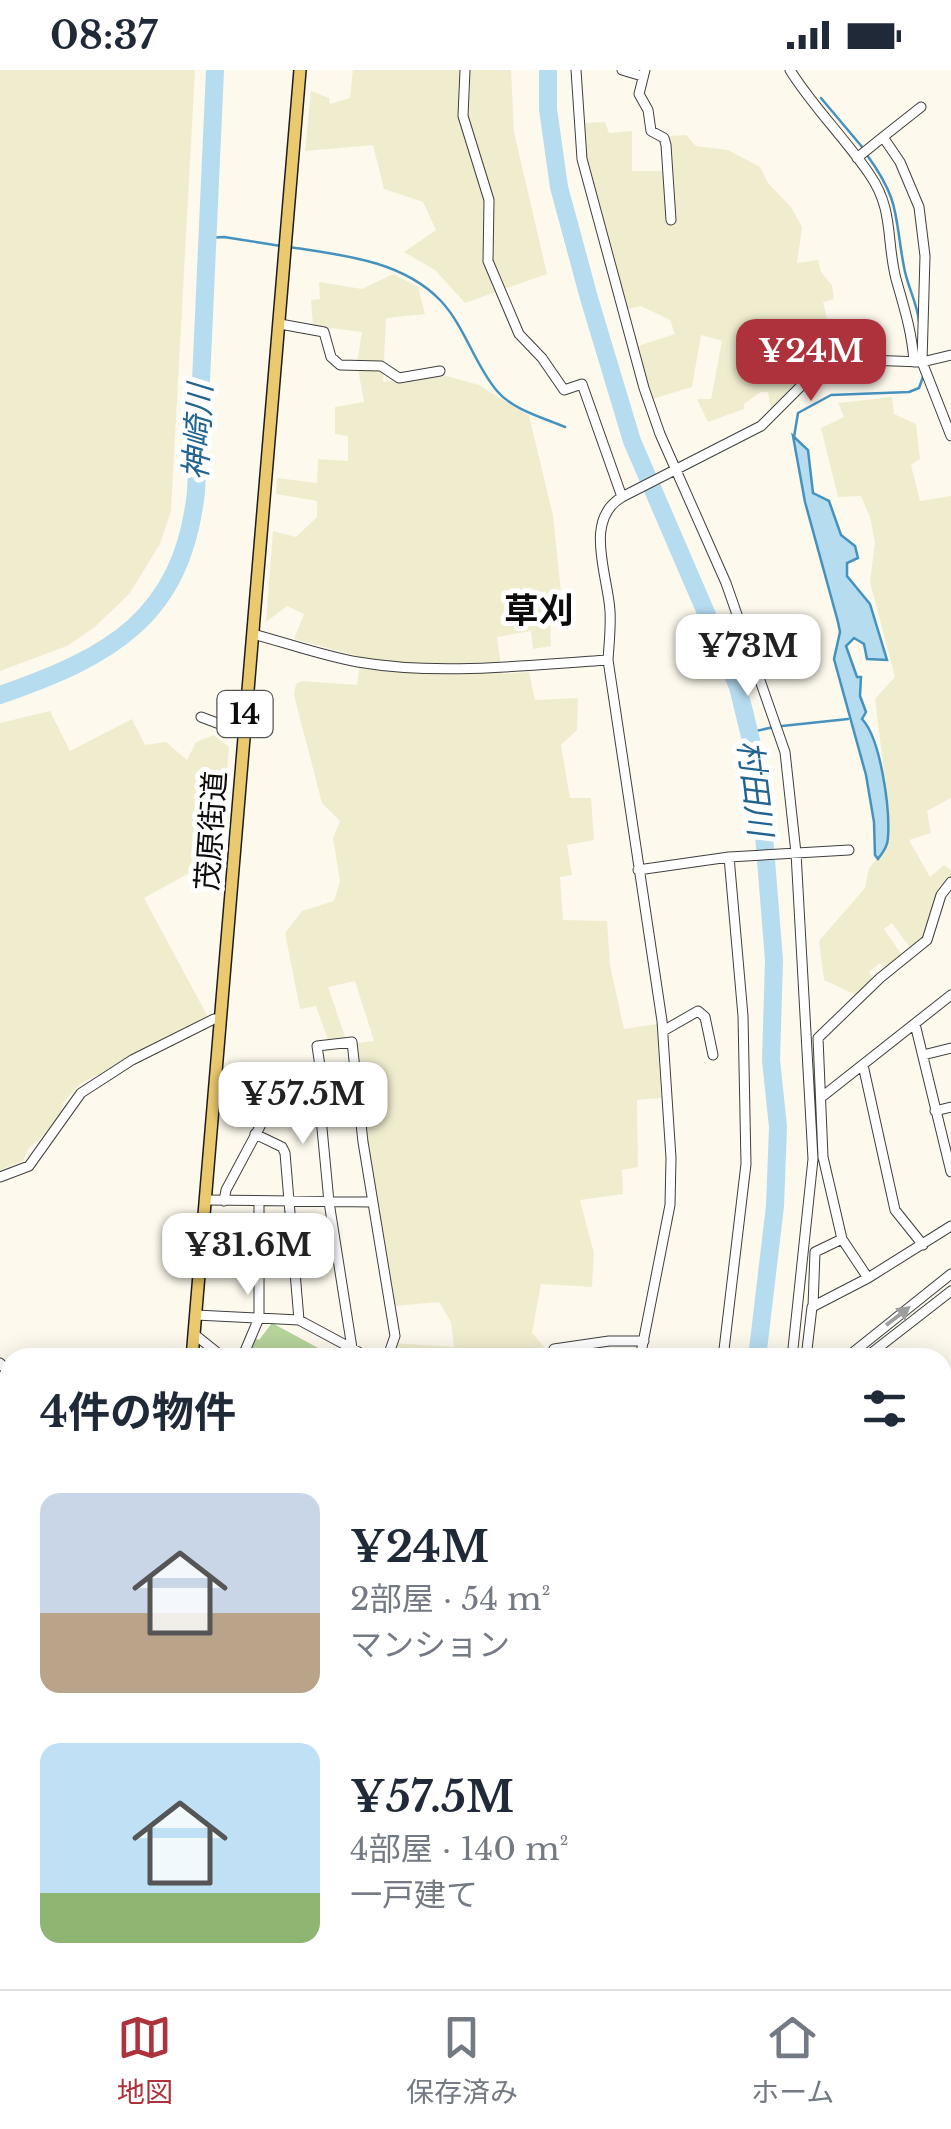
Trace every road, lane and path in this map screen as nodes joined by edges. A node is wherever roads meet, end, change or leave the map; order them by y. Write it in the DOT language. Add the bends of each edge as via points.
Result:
graph roads {
  1 [pos="300,70"];
  2 [pos="465,70"];
  3 [pos="576,70"];
  4 [pos="622,70"];
  5 [pos="790,70"];
  6 [pos="643,73"];
  7 [pos="921,107"];
  8 [pos="883,137"];
  9 [pos="858,158"];
  10 [pos="671,220"];
  11 [pos="280,324"];
  12 [pos="951,355"];
  13 [pos="918,362"];
  14 [pos="440,371"];
  15 [pos="951,436"];
  16 [pos="676,468"];
  17 [pos="622,497"];
  18 [pos="252,634"];
  19 [pos="608,660"];
  20 [pos="201,717"];
  21 [pos="244,727"];
  22 [pos="849,850"];
  23 [pos="796,853"];
  24 [pos="729,857"];
  25 [pos="638,870"];
  26 [pos="951,882"];
  27 [pos="951,995"];
  28 [pos="220,1020"];
  29 [pos="915,1024"];
  30 [pos="662,1031"];
  31 [pos="951,1048"];
  32 [pos="713,1055"];
  33 [pos="923,1055"];
  34 [pos="863,1065"];
  35 [pos="317,1076"];
  36 [pos="823,1096"];
  37 [pos="951,1107"];
  38 [pos="935,1111"];
  39 [pos="255,1134"];
  40 [pos="951,1172"];
  41 [pos="0,1177"];
  42 [pos="206,1200"];
  43 [pos="224,1201"];
  44 [pos="259,1201"];
  45 [pos="287,1201"];
  46 [pos="329,1202"];
  47 [pos="372,1202"];
  48 [pos="951,1226"];
  49 [pos="842,1239"];
  50 [pos="923,1245"];
  51 [pos="951,1274"];
  52 [pos="868,1278"];
  53 [pos="951,1290"];
  54 [pos="813,1306"];
  55 [pos="196,1316"];
  56 [pos="258,1318"];
  57 [pos="299,1320"];
  58 [pos="194,1334"];
  59 [pos="644,1341"];
  60 [pos="193,1348"];
  61 [pos="212,1348"];
  62 [pos="249,1348"];
  63 [pos="352,1348"];
  64 [pos="391,1348"];
  65 [pos="561,1348"];
  66 [pos="642,1348"];
  67 [pos="724,1348"];
  68 [pos="793,1348"];
  69 [pos="806,1348"];
  70 [pos="858,1348"];
  71 [pos="878,1348"];
  1 -- 11 [label="main road, 茂原街道 / 14"];
  2 -- 17 [label="street" via="463,116 489,200 487,255 496,283 519,334 564,390 582,384"];
  3 -- 16 [label="street" via="590,196 644,388"];
  4 -- 6 [label="street"];
  5 -- 9 [label="street"];
  6 -- 10 [label="street" via="640,94 651,131 666,145"];
  7 -- 8 [label="street"];
  8 -- 9 [label="street"];
  8 -- 13 [label="street" via="920,207 925,256"];
  9 -- 13 [label="street" via="890,218 896,278"];
  11 -- 14 [label="street" via="324,332 331,358 340,365 380,366 398,378"];
  11 -- 18 [label="main road, 茂原街道 / 14"];
  12 -- 13 [label="street"];
  13 -- 15 [label="street"];
  13 -- 16 [label="street" via="866,360 832,367 804,384 770,420"];
  16 -- 17 [label="street"];
  16 -- 23 [label="street" via="726,583 785,752"];
  17 -- 19 [label="street" via="602,522"];
  18 -- 19 [label="street" via="389,665 485,668"];
  18 -- 21 [label="main road, 茂原街道 / 14"];
  19 -- 25 [label="street"];
  20 -- 21 [label="street"];
  21 -- 28 [label="main road, 茂原街道 / 14"];
  22 -- 23 [label="street"];
  23 -- 24 [label="street"];
  23 -- 68 [label="street" via="814,1159"];
  24 -- 25 [label="street"];
  24 -- 67 [label="street" via="743,1016 746,1164"];
  25 -- 30 [label="street"];
  26 -- 36 [label="street" via="927,940 818,1038"];
  27 -- 29 [label="street"];
  28 -- 41 [label="street" via="81,1092 30,1166"];
  28 -- 42 [label="main road, 茂原街道 / 14"];
  29 -- 33 [label="street"];
  29 -- 34 [label="street"];
  30 -- 32 [label="street" via="698,1011"];
  30 -- 59 [label="street" via="670,1205"];
  31 -- 33 [label="street"];
  33 -- 38 [label="street"];
  34 -- 36 [label="street"];
  34 -- 50 [label="street" via="895,1210"];
  35 -- 39 [label="street"];
  35 -- 46 [label="street"];
  35 -- 47 [label="street" via="316,1046 352,1042"];
  36 -- 49 [label="street" via="823,1157"];
  37 -- 38 [label="street"];
  38 -- 40 [label="street"];
  39 -- 43 [label="street"];
  39 -- 45 [label="street" via="282,1146"];
  42 -- 43 [label="street"];
  42 -- 55 [label="main road, 茂原街道 / 14"];
  43 -- 44 [label="street"];
  44 -- 45 [label="street"];
  44 -- 56 [label="street"];
  45 -- 46 [label="street"];
  45 -- 57 [label="street"];
  46 -- 47 [label="street"];
  46 -- 63 [label="street"];
  47 -- 64 [label="street" via="396,1336"];
  48 -- 50 [label="street"];
  49 -- 52 [label="street"];
  49 -- 54 [label="street" via="815,1252"];
  50 -- 52 [label="street"];
  70 -- 51 [label="street, one-way"];
  52 -- 54 [label="street"];
  53 -- 71 [label="street"];
  54 -- 69 [label="street"];
  55 -- 56 [label="street"];
  55 -- 58 [label="main road, 茂原街道 / 14"];
  56 -- 57 [label="street"];
  56 -- 62 [label="street"];
  57 -- 63 [label="street"];
  58 -- 60 [label="main road, 茂原街道 / 14"];
  58 -- 61 [label="street"];
  59 -- 65 [label="street"];
  59 -- 66 [label="street"];
}
